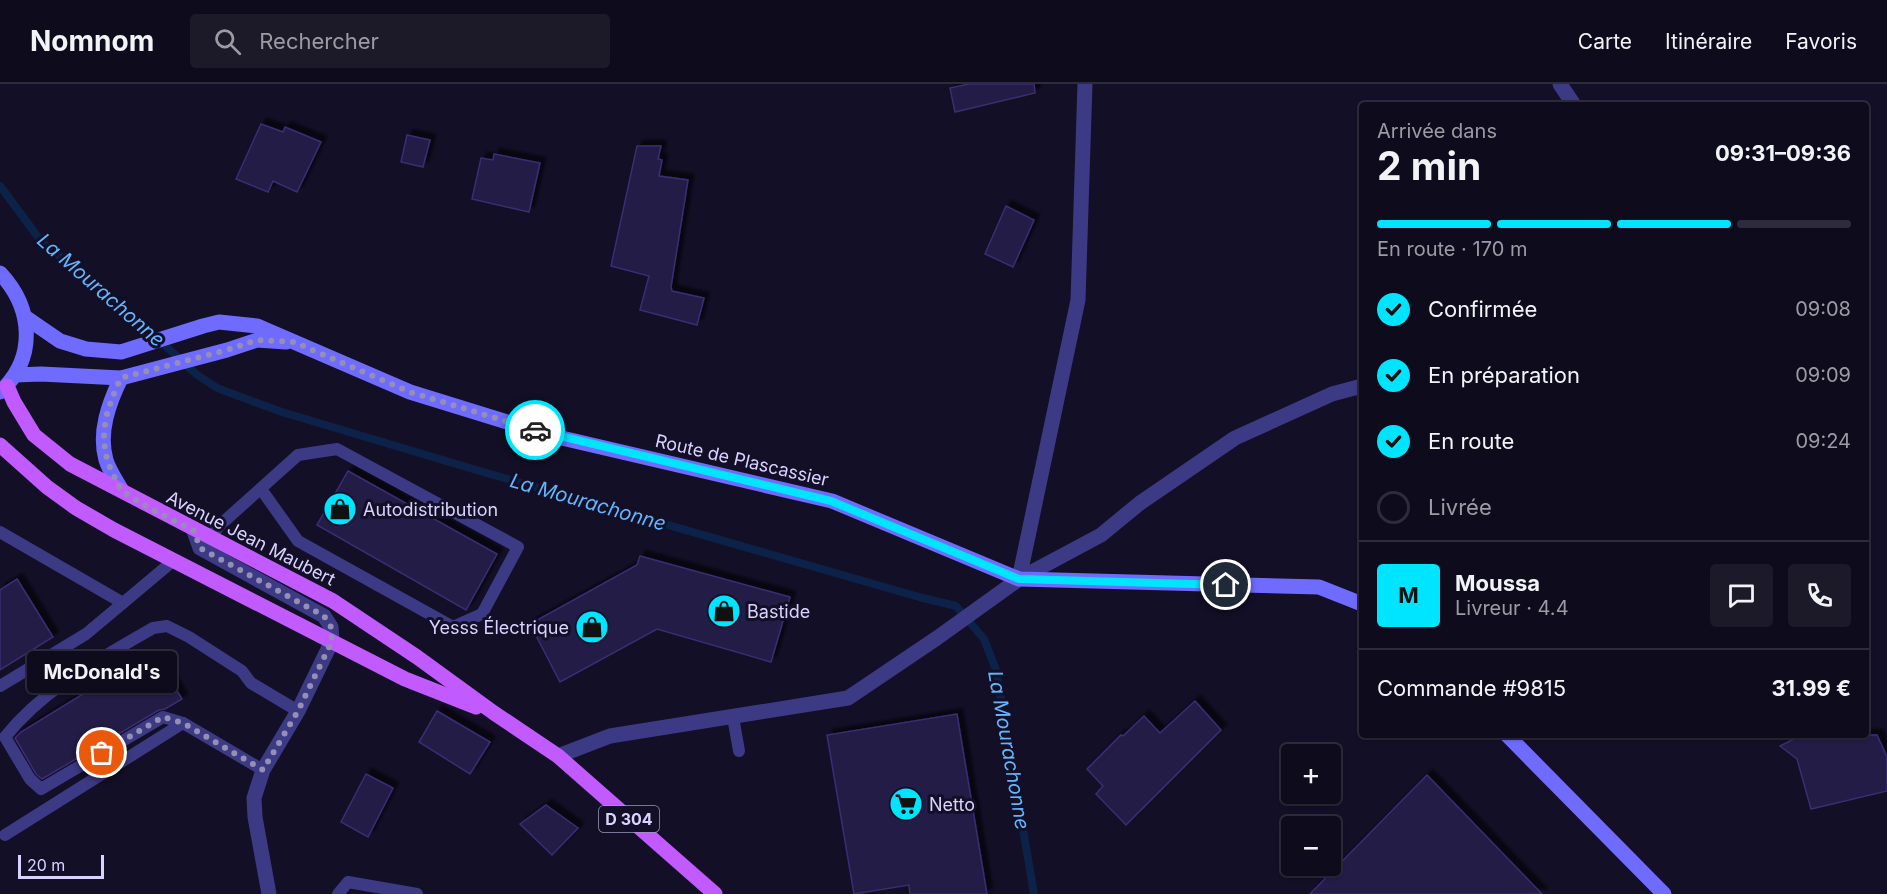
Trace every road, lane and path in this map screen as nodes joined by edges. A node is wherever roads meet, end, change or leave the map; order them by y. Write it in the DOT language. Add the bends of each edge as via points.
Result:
graph roads {
  1 [pos="1085,84"];
  2 [pos="1560,84"];
  3 [pos="1572,102"];
  4 [pos="0,273"];
  5 [pos="25,316"];
  6 [pos="294,342"];
  7 [pos="121,378"];
  8 [pos="7,384"];
  9 [pos="1359,387"];
  10 [pos="0,445"];
  11 [pos="121,489"];
  12 [pos="261,489"];
  13 [pos="194,531"];
  14 [pos="0,532"];
  15 [pos="209,538"];
  16 [pos="173,561"];
  17 [pos="1019,579"];
  18 [pos="123,603"];
  19 [pos="1359,603"];
  20 [pos="332,641"];
  21 [pos="0,686"];
  22 [pos="298,711"];
  23 [pos="494,714"];
  24 [pos="733,717"];
  25 [pos="183,723"];
  26 [pos="1510,738"];
  27 [pos="739,751"];
  28 [pos="558,756"];
  29 [pos="263,770"];
  30 [pos="5,835"];
  31 [pos="269,894"];
  32 [pos="338,894"];
  33 [pos="417,894"];
  34 [pos="715,894"];
  35 [pos="1664,894"];
  1 -- 17 [label="street" via="1078,300"];
  2 -- 3 [label="street"];
  4 -- 5 [label="street" via="20,299"];
  5 -- 6 [label="street, Route de Plascassier" via="60,341 86,349 121,351 219,322 257,326"];
  5 -- 8 [label="street" via="27,337 23,357"];
  6 -- 7 [label="street, Route de Plascassier" via="257,340"];
  6 -- 17 [label="street, Route de Plascassier" via="410,392 549,435 831,501"];
  7 -- 8 [label="street, Route de Plascassier" via="41,374"];
  7 -- 11 [label="street" via="106,417 104,438 106,461"];
  8 -- 11 [label="main road, Avenue Jean Maubert / D 304" via="34,435 69,464"];
  9 -- 17 [label="street" via="1332,394 1235,438 1140,503 1101,535"];
  10 -- 16 [label="main road, Avenue Jean Maubert / D 304" via="76,508"];
  11 -- 13 [label="main road, Avenue Jean Maubert / D 304"];
  12 -- 12 [label="lane" via="298,541 453,627 482,614 518,547 337,449 298,454"];
  12 -- 15 [label="lane"];
  13 -- 15 [label="main road, Avenue Jean Maubert / D 304"];
  13 -- 20 [label="street" via="200,548 324,616 331,627"];
  14 -- 18 [label="lane"];
  15 -- 23 [label="main road, Avenue Jean Maubert / D 304" via="333,602"];
  16 -- 18 [label="lane"];
  16 -- 20 [label="main road, Avenue Jean Maubert / D 304"];
  17 -- 19 [label="street, Route de Plascassier" via="1319,587"];
  17 -- 24 [label="street" via="848,698"];
  18 -- 21 [label="lane" via="86,634"];
  20 -- 22 [label="street"];
  20 -- 23 [label="main road, Avenue Jean Maubert / D 304" via="405,680"];
  22 -- 25 [label="lane" via="251,683 242,671 167,626 153,628 66,680 19,719 5,737 30,779 41,789 163,717"];
  22 -- 29 [label="street"];
  23 -- 28 [label="main road, Avenue Jean Maubert / D 304"];
  24 -- 27 [label="lane"];
  24 -- 28 [label="street" via="610,736"];
  25 -- 29 [label="lane"];
  25 -- 30 [label="lane"];
  26 -- 35 [label="street"];
  28 -- 34 [label="main road, Avenue Jean Maubert / D 304"];
  29 -- 31 [label="street" via="255,807"];
  32 -- 33 [label="lane" via="348,882"];
}
